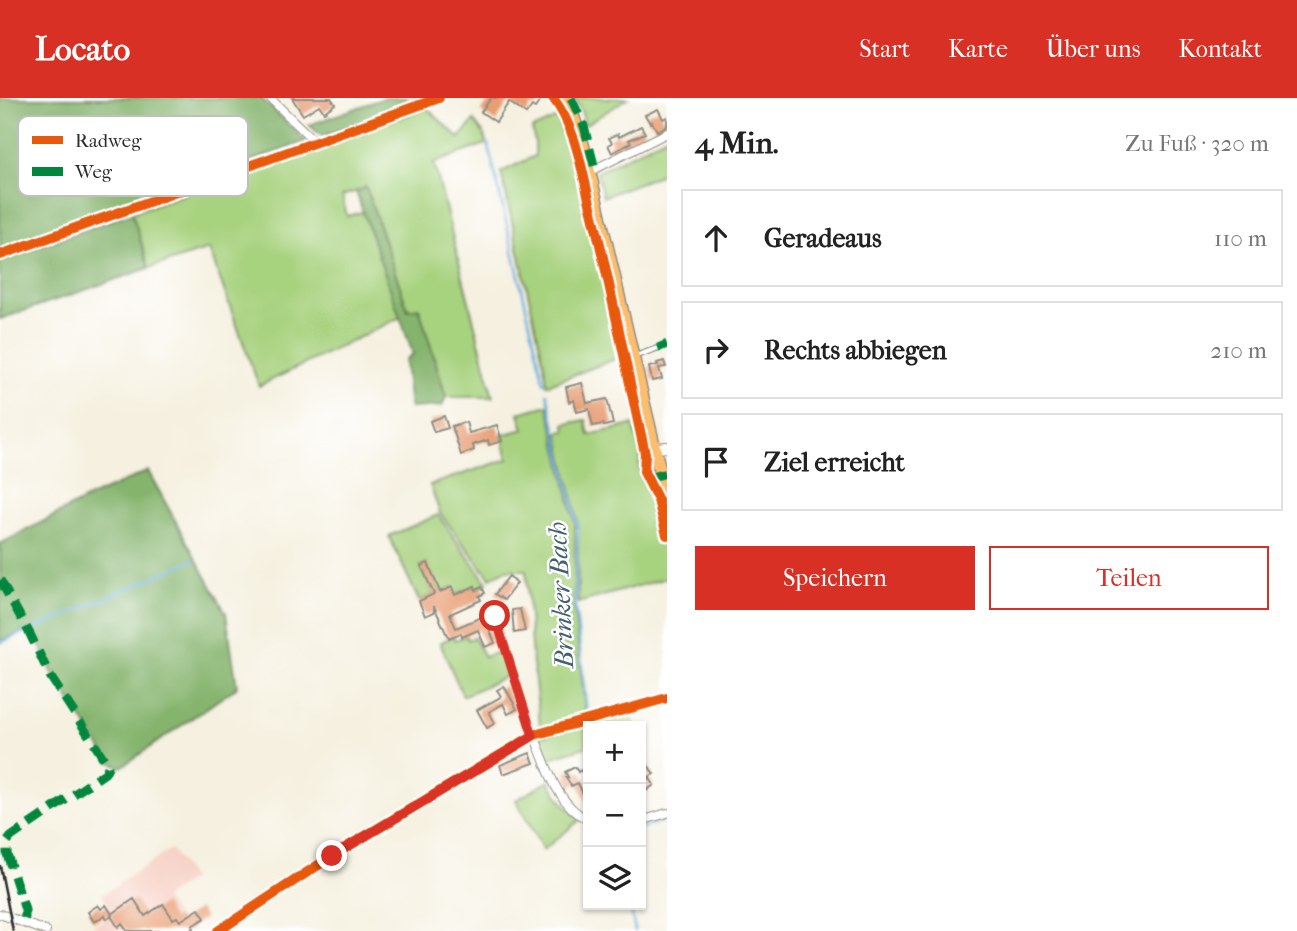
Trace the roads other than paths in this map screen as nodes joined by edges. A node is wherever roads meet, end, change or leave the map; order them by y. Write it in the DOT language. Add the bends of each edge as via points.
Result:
graph roads {
  1 [pos="270,98"];
  2 [pos="439,98"];
  3 [pos="562,98"];
  4 [pos="667,133"];
  5 [pos="316,143"];
  6 [pos="248,167"];
  7 [pos="589,172"];
  8 [pos="166,196"];
  9 [pos="0,255"];
  10 [pos="658,348"];
  11 [pos="632,357"];
  12 [pos="661,448"];
  13 [pos="667,502"];
  14 [pos="495,616"];
  15 [pos="667,698"];
  16 [pos="534,735"];
  17 [pos="667,813"];
  18 [pos="583,817"];
  19 [pos="646,819"];
  20 [pos="0,914"];
  21 [pos="47,931"];
  22 [pos="218,931"];
  1 -- 5 [label="street"];
  2 -- 5 [label="street"];
  3 -- 7 [label="main road" via="579,132"];
  4 -- 7 [label="street"];
  5 -- 6 [label="street"];
  7 -- 11 [label="main road"];
  8 -- 9 [label="street"];
  10 -- 11 [label="lane"];
  11 -- 12 [label="main road"];
  12 -- 13 [label="main road"];
  14 -- 16 [label="lane"];
  15 -- 16 [label="street"];
  16 -- 18 [label="street" via="556,788"];
  16 -- 22 [label="street" via="332,856"];
  17 -- 19 [label="street"];
  20 -- 21 [label="street"];
}
